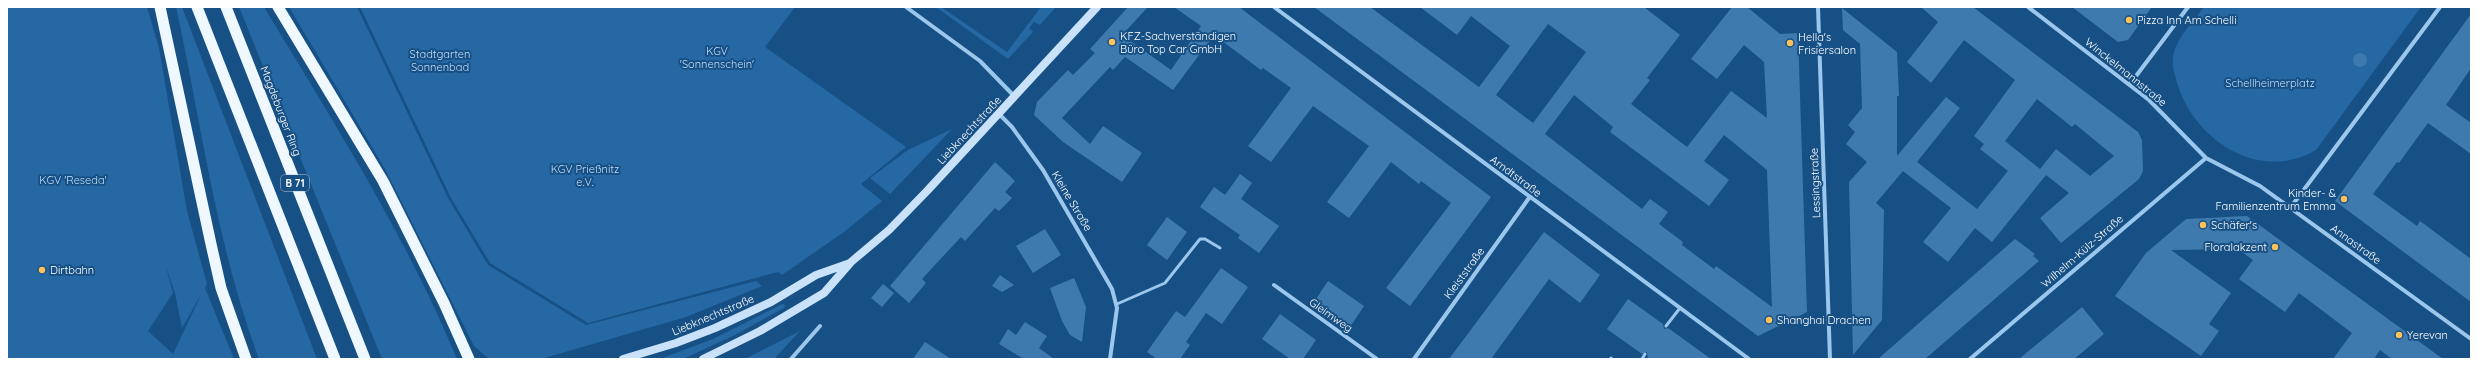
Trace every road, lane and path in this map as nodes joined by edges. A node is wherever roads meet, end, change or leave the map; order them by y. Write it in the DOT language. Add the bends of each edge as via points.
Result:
graph roads {
  1 [pos="160,7"];
  2 [pos="197,7"];
  3 [pos="226,7"];
  4 [pos="278,7"];
  5 [pos="1097,7"];
  6 [pos="1274,7"];
  7 [pos="1818,7"];
  8 [pos="2028,7"];
  9 [pos="2188,7"];
  10 [pos="2440,7"];
  11 [pos="908,8"];
  12 [pos="2130,84"];
  13 [pos="1015,97"];
  14 [pos="999,114"];
  15 [pos="2206,158"];
  16 [pos="1530,198"];
  17 [pos="2291,207"];
  18 [pos="1220,248"];
  19 [pos="851,262"];
  20 [pos="1274,286"];
  21 [pos="1117,304"];
  22 [pos="1680,308"];
  23 [pos="820,326"];
  24 [pos="1666,326"];
  25 [pos="2471,339"];
  26 [pos="1645,354"];
  27 [pos="246,359"];
  28 [pos="336,359"];
  29 [pos="365,359"];
  30 [pos="469,359"];
  31 [pos="623,359"];
  32 [pos="703,359"];
  33 [pos="791,359"];
  34 [pos="1110,359"];
  35 [pos="1377,359"];
  36 [pos="1414,359"];
  37 [pos="1642,359"];
  38 [pos="1749,359"];
  39 [pos="1830,359"];
  40 [pos="1970,359"];
  1 -- 27 [label="highway" via="221,288"];
  2 -- 28 [label="highway, B 71"];
  3 -- 29 [label="highway, Magdeburger Ring / B 71"];
  4 -- 30 [label="highway" via="384,180"];
  5 -- 13 [label="main road, Liebknechtstraße"];
  6 -- 16 [label="street, Arndtstraße"];
  7 -- 39 [label="street, Lessingstraße"];
  8 -- 12 [label="street, Winckelmannstraße"];
  9 -- 12 [label="street"];
  10 -- 17 [label="street"];
  11 -- 13 [label="street" via="980,61"];
  12 -- 15 [label="street, Winckelmannstraße"];
  13 -- 14 [label="main road, Liebknechtstraße"];
  14 -- 19 [label="main road, Liebknechtstraße" via="889,230"];
  14 -- 21 [label="street, Kleine Straße" via="1012,127 1043,170 1109,283"];
  15 -- 17 [label="street, Annastraße" via="2260,186"];
  15 -- 40 [label="street, Wilhelm-Külz-Straße"];
  16 -- 22 [label="street, Arndtstraße"];
  16 -- 36 [label="street, Kleiststraße"];
  17 -- 25 [label="street, Annastraße"];
  18 -- 21 [label="lane" via="1205,239 1200,239 1165,283"];
  19 -- 31 [label="main road, Liebknechtstraße" via="816,275 771,302 715,328"];
  19 -- 32 [label="main road, Liebknechtstraße" via="824,292 806,305"];
  20 -- 35 [label="street, Gleimweg"];
  21 -- 34 [label="street, Kleine Straße"];
  22 -- 24 [label="lane"];
  22 -- 38 [label="street, Arndtstraße"];
  23 -- 33 [label="street"];
  26 -- 37 [label="lane"];
}
